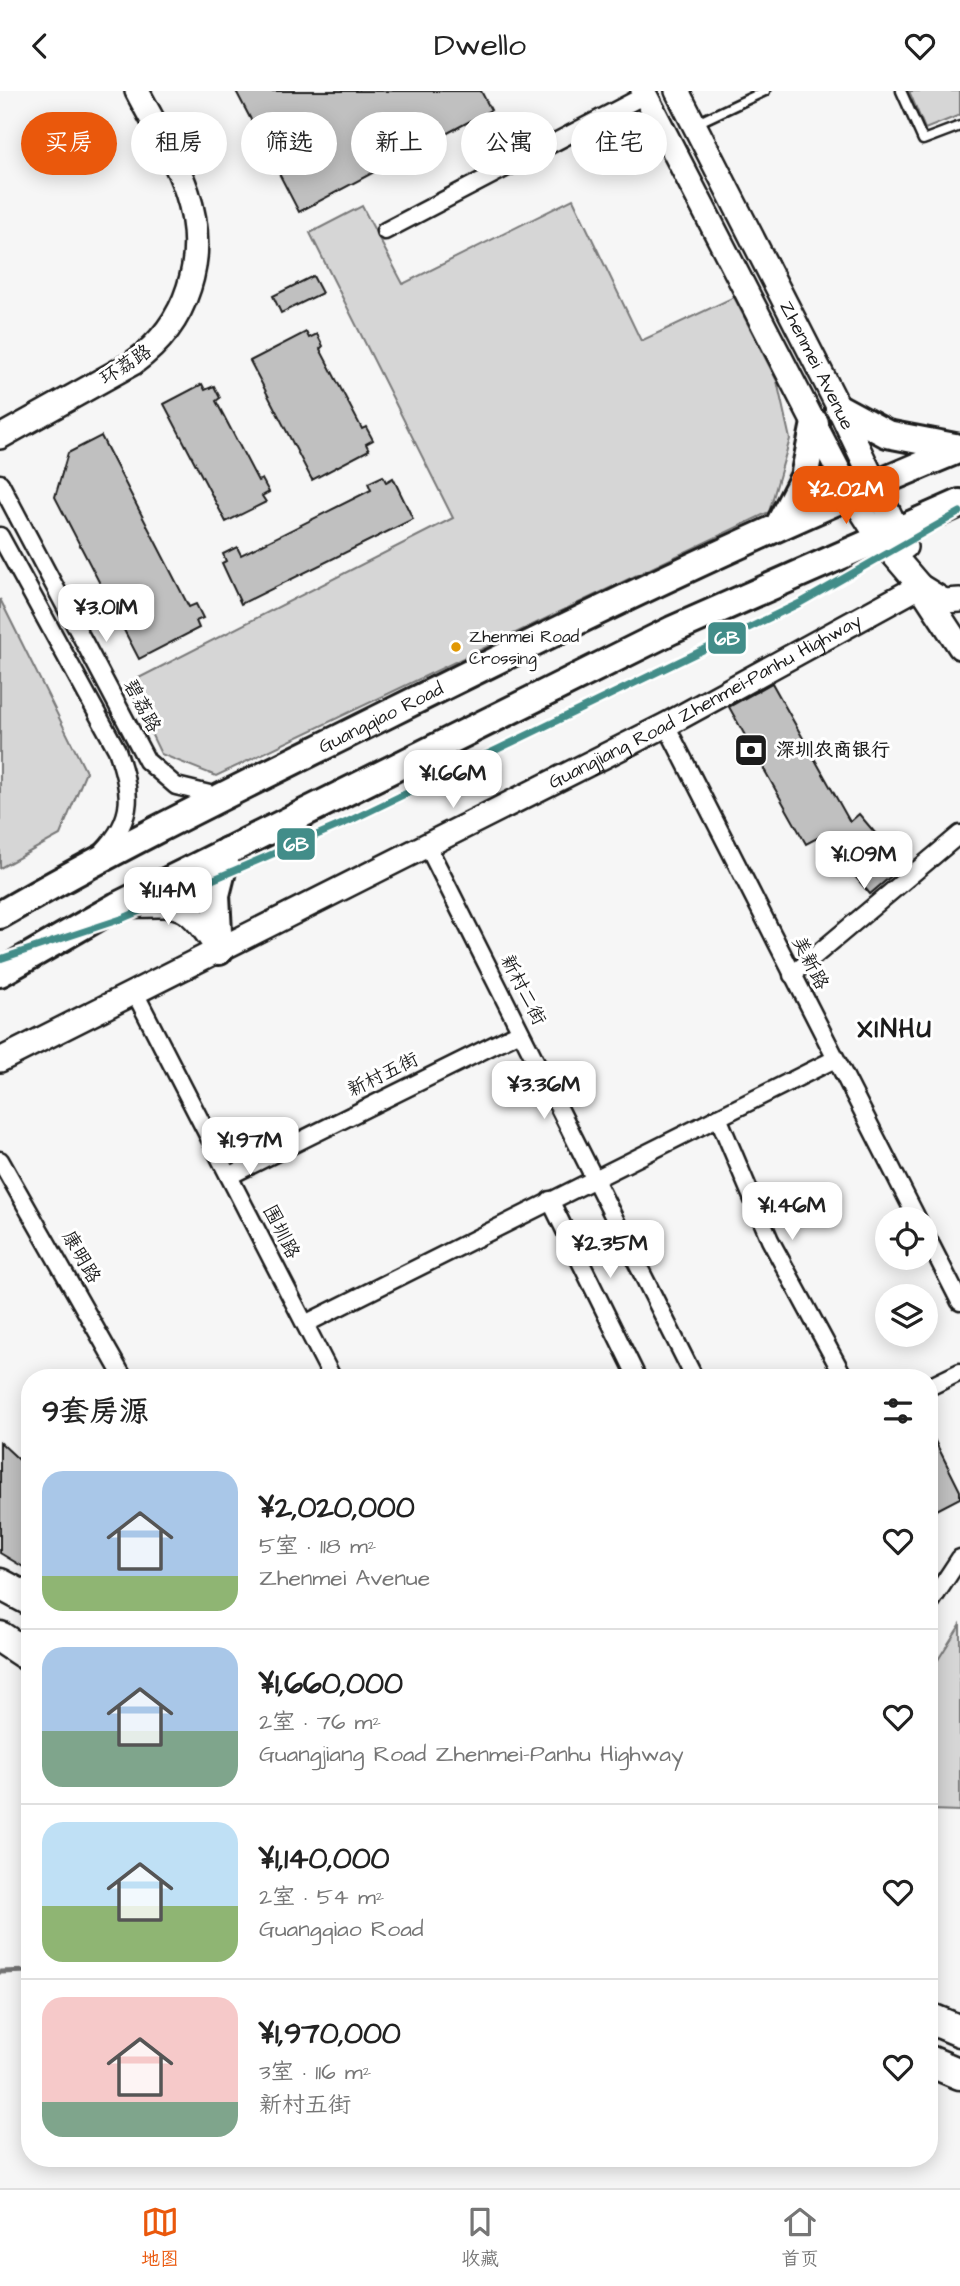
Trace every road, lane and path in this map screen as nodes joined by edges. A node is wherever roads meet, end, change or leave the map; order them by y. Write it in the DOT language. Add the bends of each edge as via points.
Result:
graph roads {
  1 [pos="137,91"];
  2 [pos="677,91"];
  3 [pos="765,91"];
  4 [pos="901,91"];
  5 [pos="644,93"];
  6 [pos="694,124"];
  7 [pos="960,126"];
  8 [pos="385,232"];
  9 [pos="839,408"];
  10 [pos="815,423"];
  11 [pos="0,437"];
  12 [pos="960,448"];
  13 [pos="0,483"];
  14 [pos="862,488"];
  15 [pos="960,503"];
  16 [pos="779,525"];
  17 [pos="888,533"];
  18 [pos="0,536"];
  19 [pos="920,586"];
  20 [pos="960,600"];
  21 [pos="960,647"];
  22 [pos="666,725"];
  23 [pos="222,796"];
  24 [pos="960,834"];
  25 [pos="428,847"];
  26 [pos="227,851"];
  27 [pos="94,860"];
  28 [pos="117,906"];
  29 [pos="0,915"];
  30 [pos="219,951"];
  31 [pos="0,972"];
  32 [pos="792,975"];
  33 [pos="135,993"];
  34 [pos="520,1032"];
  35 [pos="835,1059"];
  36 [pos="0,1060"];
  37 [pos="718,1117"];
  38 [pos="0,1160"];
  39 [pos="229,1176"];
  40 [pos="593,1179"];
  41 [pos="550,1200"];
  42 [pos="911,1207"];
  43 [pos="938,1259"];
  44 [pos="960,1302"];
  45 [pos="305,1324"];
  46 [pos="118,1369"];
  47 [pos="328,1369"];
  48 [pos="633,1369"];
  49 [pos="690,1369"];
  50 [pos="840,1369"];
  51 [pos="960,1372"];
  52 [pos="938,1383"];
  53 [pos="960,1558"];
  54 [pos="0,1584"];
  55 [pos="938,1591"];
  56 [pos="21,1595"];
  57 [pos="0,1637"];
  58 [pos="21,1651"];
  59 [pos="938,2022"];
  60 [pos="960,2031"];
  61 [pos="938,2065"];
  62 [pos="960,2074"];
  1 -- 11 [label="street, 环荔路" via="178,170 193,220 193,271 180,314 153,349 133,363"];
  2 -- 6 [label="street, Zhenmei Avenue"];
  3 -- 6 [label="lane"];
  4 -- 7 [label="lane" via="923,140"];
  5 -- 8 [label="street"];
  5 -- 10 [label="street, Zhenmei Avenue"];
  6 -- 9 [label="street, Zhenmei Avenue"];
  9 -- 12 [label="main road" via="887,434"];
  9 -- 14 [label="street, Zhenmei Avenue"];
  10 -- 14 [label="street, Zhenmei Avenue"];
  10 -- 16 [label="main road" via="804,477"];
  12 -- 14 [label="main road, Guangqiao Road"];
  13 -- 23 [label="street, 碧荔路" via="147,761 176,786"];
  14 -- 16 [label="main road, Guangqiao Road"];
  14 -- 17 [label="street, Zhenmei Avenue"];
  15 -- 17 [label="main road"];
  16 -- 23 [label="main road, Guangqiao Road" via="650,583"];
  17 -- 19 [label="street, Zhenmei Avenue"];
  17 -- 26 [label="main road" via="672,630"];
  18 -- 27 [label="street" via="117,750 129,784 126,820"];
  19 -- 20 [label="street" via="944,601"];
  19 -- 21 [label="street, Zhenmei Avenue"];
  19 -- 22 [label="street, Guangjiang Road Zhenmei-Panhu Highway"];
  22 -- 25 [label="street, Guangjiang Road Zhenmei-Panhu Highway"];
  22 -- 32 [label="street, 美新路"];
  23 -- 27 [label="main road, Guangqiao Road"];
  24 -- 32 [label="street"];
  25 -- 30 [label="street, Guangjiang Road Zhenmei-Panhu Highway"];
  25 -- 34 [label="street, 新村二街"];
  26 -- 28 [label="main road"];
  26 -- 30 [label="main road" via="216,895"];
  27 -- 29 [label="main road, Guangqiao Road"];
  28 -- 30 [label="street" via="171,905 192,912"];
  28 -- 31 [label="main road"];
  30 -- 33 [label="street, Guangjiang Road Zhenmei-Panhu Highway"];
  32 -- 35 [label="street, 美新路"];
  33 -- 36 [label="street, Guangjiang Road Zhenmei-Panhu Highway"];
  33 -- 39 [label="street, 围圳路"];
  34 -- 39 [label="street, 新村五街"];
  34 -- 40 [label="street, 新村二街"];
  35 -- 37 [label="street"];
  35 -- 42 [label="street, 美新路"];
  37 -- 40 [label="street"];
  37 -- 50 [label="street" via="770,1240"];
  38 -- 46 [label="street, 康明路"];
  39 -- 45 [label="street, 围圳路"];
  40 -- 41 [label="street"];
  40 -- 49 [label="street, 新村二街"];
  41 -- 45 [label="street"];
  41 -- 48 [label="street"];
  43 -- 44 [label="street"];
  45 -- 47 [label="street, 围圳路"];
  51 -- 52 [label="street"];
  53 -- 55 [label="street"];
  54 -- 56 [label="highway"];
  57 -- 58 [label="highway"];
  59 -- 60 [label="highway"];
  61 -- 62 [label="highway"];
}
